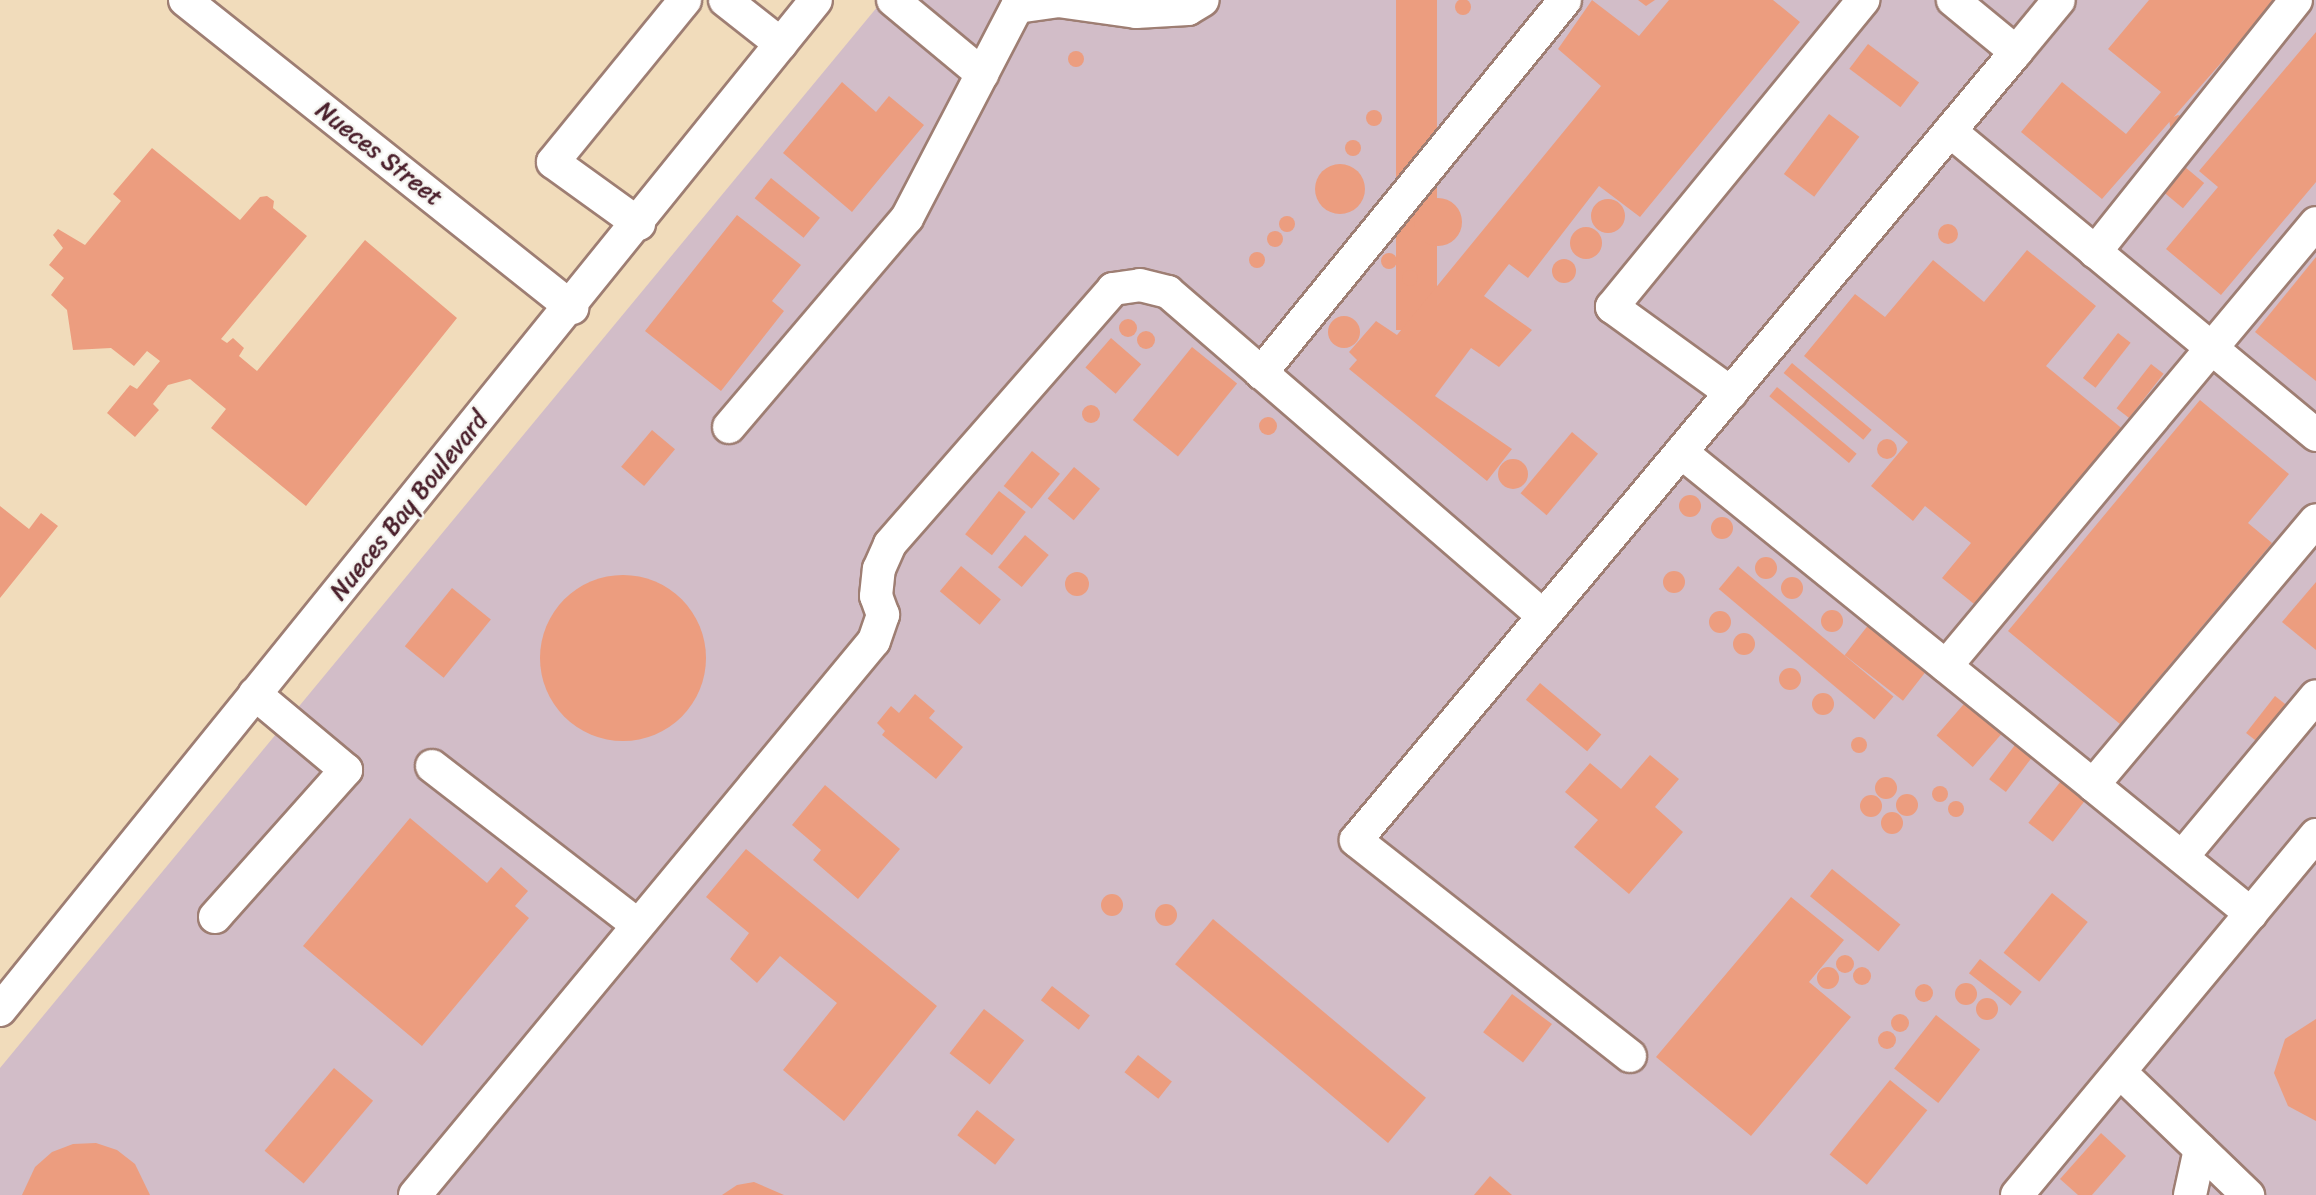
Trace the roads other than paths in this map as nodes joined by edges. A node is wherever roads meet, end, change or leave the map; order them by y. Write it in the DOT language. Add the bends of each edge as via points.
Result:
graph roads {
  1 [pos="185,0"];
  2 [pos="685,0"];
  3 [pos="725,0"];
  4 [pos="816,0"];
  5 [pos="893,0"];
  6 [pos="1203,0"];
  7 [pos="1565,0"];
  8 [pos="1863,0"];
  9 [pos="1953,0"];
  10 [pos="2059,0"];
  11 [pos="2296,0"];
  12 [pos="781,44"];
  13 [pos="2016,52"];
  14 [pos="982,74"];
  15 [pos="1950,131"];
  16 [pos="2316,223"];
  17 [pos="639,224"];
  18 [pos="2095,252"];
  19 [pos="572,307"];
  20 [pos="2211,348"];
  21 [pos="1261,373"];
  22 [pos="1731,393"];
  23 [pos="729,427"];
  24 [pos="2316,435"];
  25 [pos="1681,452"];
  26 [pos="2316,520"];
  27 [pos="1544,616"];
  28 [pos="1946,666"];
  29 [pos="256,694"];
  30 [pos="2316,696"];
  31 [pos="432,766"];
  32 [pos="2093,785"];
  33 [pos="2316,835"];
  34 [pos="2182,857"];
  35 [pos="2251,914"];
  36 [pos="215,917"];
  37 [pos="638,925"];
  38 [pos="6,994"];
  39 [pos="1630,1056"];
  40 [pos="2120,1072"];
  41 [pos="2200,1149"];
  42 [pos="415,1195"];
  43 [pos="2017,1195"];
  44 [pos="2190,1195"];
  45 [pos="2248,1195"];
  1 -- 19 [label="street, Nueces Street"];
  2 -- 17 [label="street" via="553,162"];
  3 -- 12 [label="street"];
  4 -- 12 [label="street, Nueces Bay Boulevard"];
  5 -- 14 [label="street"];
  6 -- 14 [label="street" via="1188,9 1136,12 1058,1 1017,7"];
  7 -- 21 [label="street"];
  8 -- 22 [label="street" via="1612,307"];
  9 -- 13 [label="street"];
  10 -- 13 [label="street"];
  11 -- 18 [label="street"];
  12 -- 17 [label="street, Nueces Bay Boulevard"];
  13 -- 15 [label="street"];
  14 -- 23 [label="street" via="907,218"];
  15 -- 18 [label="street"];
  15 -- 22 [label="street"];
  16 -- 20 [label="street"];
  17 -- 19 [label="street, Nueces Bay Boulevard"];
  18 -- 20 [label="street"];
  19 -- 29 [label="street, Nueces Bay Boulevard"];
  20 -- 24 [label="street"];
  20 -- 28 [label="street"];
  21 -- 27 [label="street"];
  21 -- 37 [label="street" via="1168,292 1140,285 1113,289 890,544 879,569 876,596 883,615 874,641"];
  22 -- 25 [label="street"];
  25 -- 27 [label="street"];
  25 -- 28 [label="street"];
  26 -- 32 [label="street"];
  27 -- 39 [label="street" via="1356,840"];
  28 -- 32 [label="street"];
  29 -- 36 [label="street" via="346,770"];
  29 -- 38 [label="street, Nueces Bay Boulevard"];
  30 -- 34 [label="street"];
  31 -- 37 [label="street"];
  32 -- 34 [label="street"];
  33 -- 35 [label="street"];
  34 -- 35 [label="street"];
  35 -- 40 [label="street"];
  37 -- 42 [label="street"];
  40 -- 41 [label="street"];
  40 -- 43 [label="street"];
  41 -- 44 [label="street"];
  41 -- 45 [label="street"];
}
